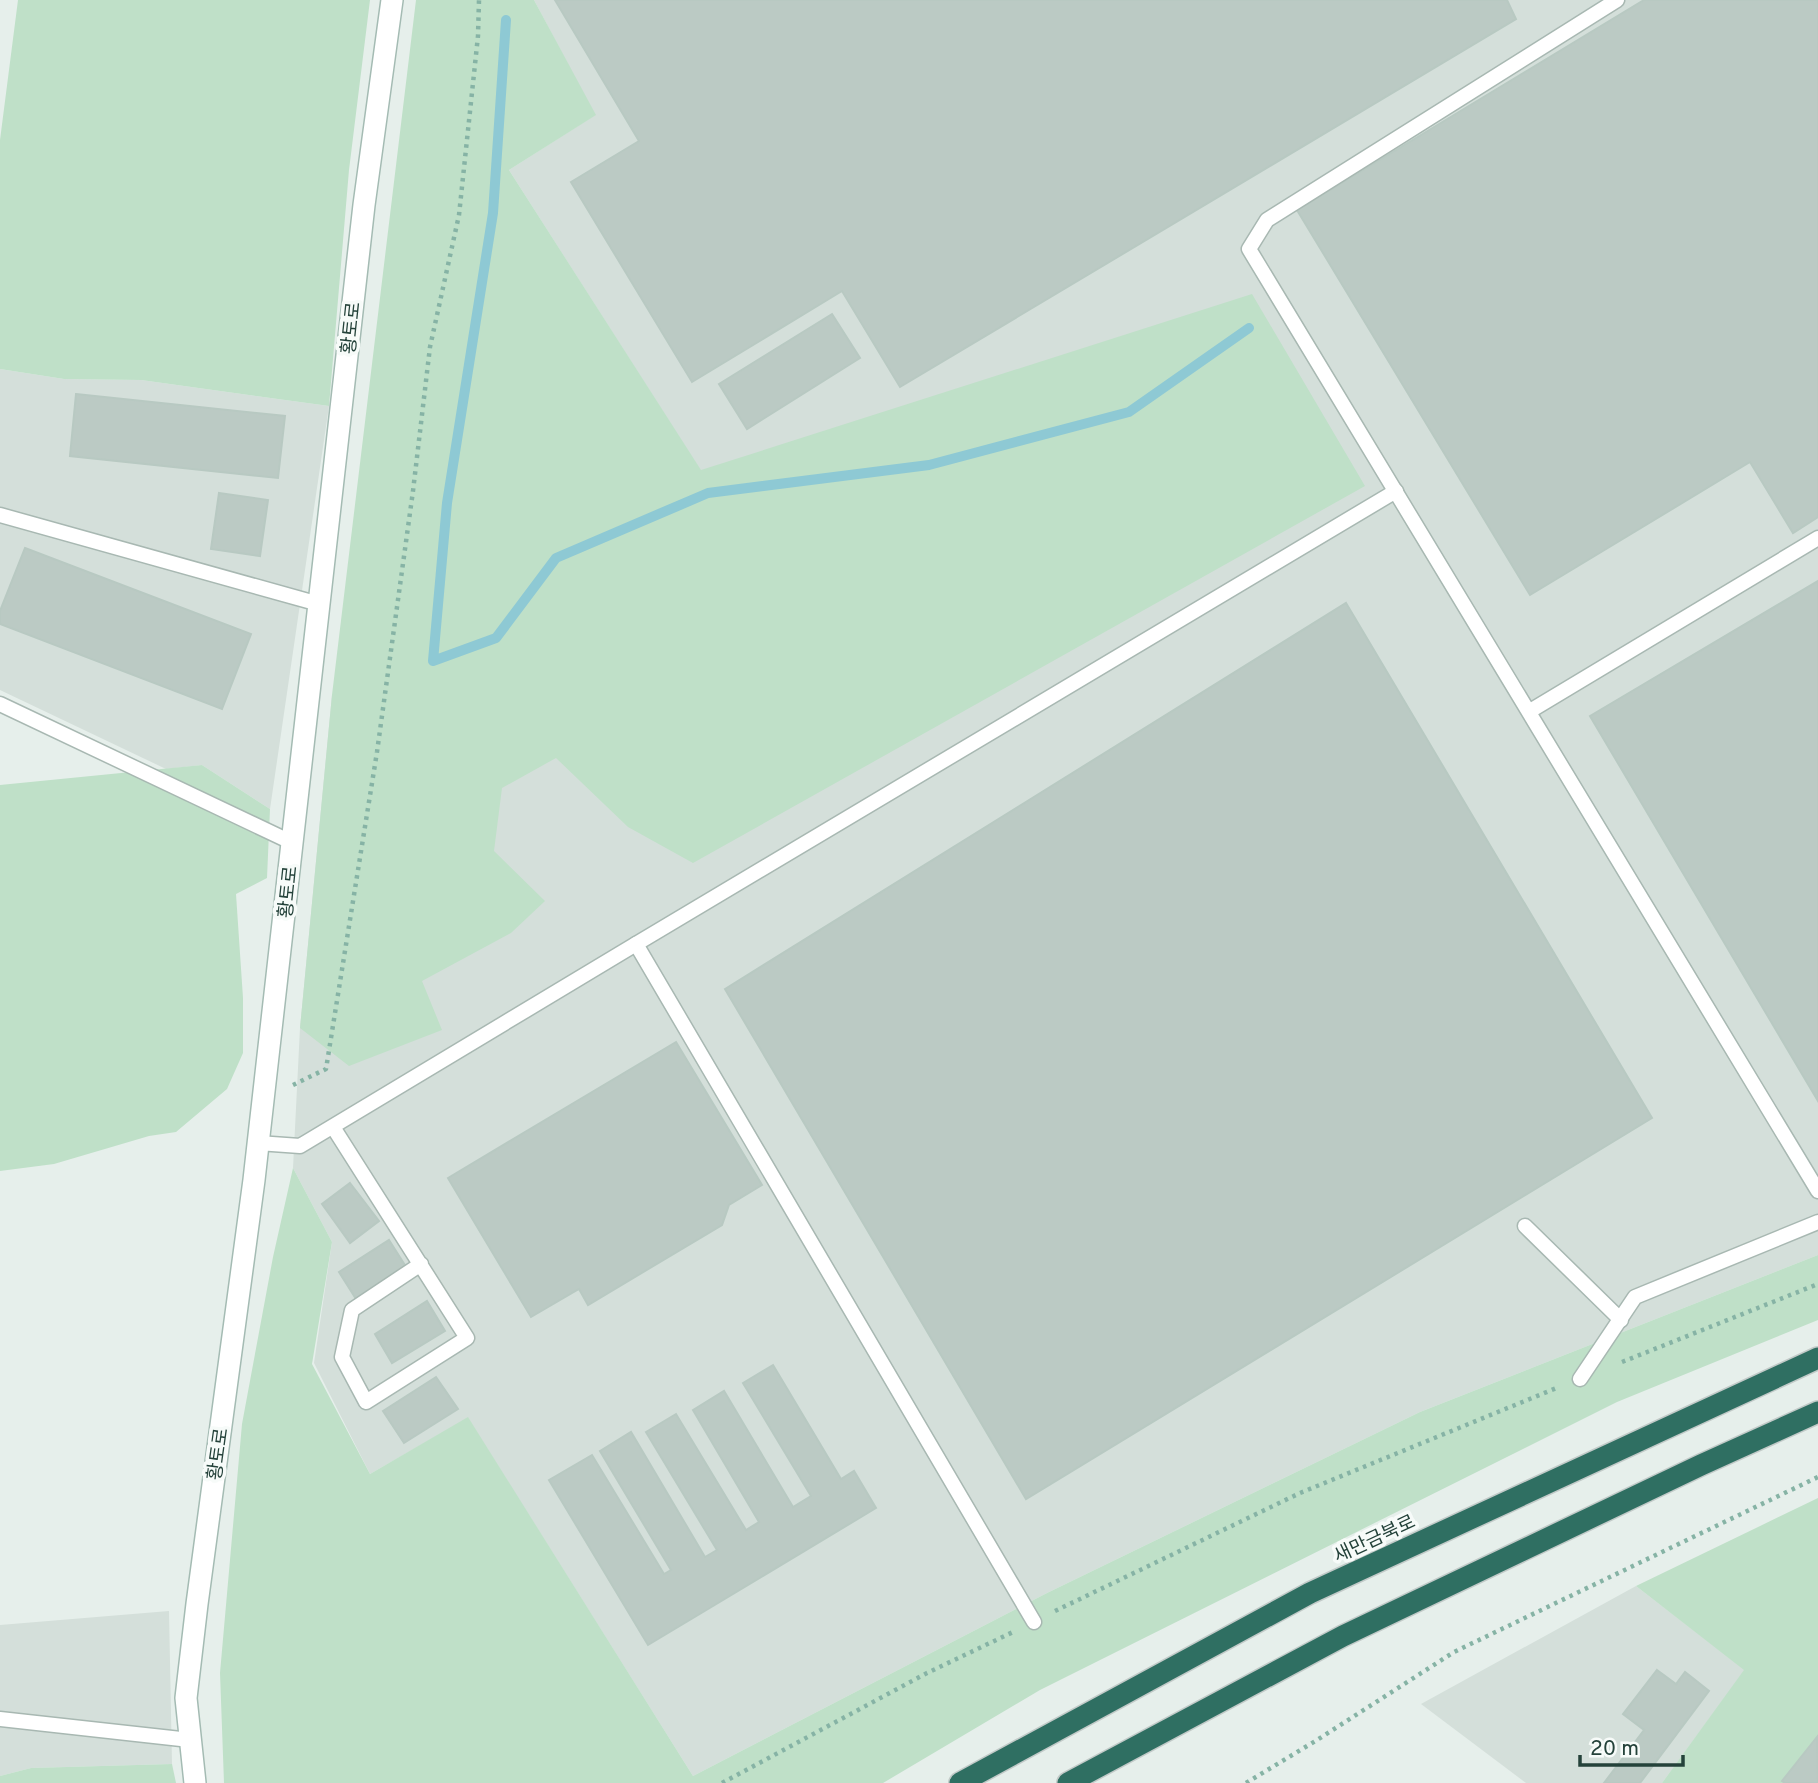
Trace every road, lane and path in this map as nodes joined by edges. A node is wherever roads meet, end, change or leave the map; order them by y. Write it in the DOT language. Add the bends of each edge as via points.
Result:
graph roads {
  1 [pos="392,0"];
  2 [pos="479,0"];
  3 [pos="1618,0"];
  4 [pos="1396,491"];
  5 [pos="0,515"];
  6 [pos="1818,538"];
  7 [pos="319,604"];
  8 [pos="0,704"];
  9 [pos="1530,712"];
  10 [pos="293,843"];
  11 [pos="636,944"];
  12 [pos="264,1099"];
  13 [pos="333,1127"];
  14 [pos="258,1143"];
  15 [pos="1818,1191"];
  16 [pos="1818,1222"];
  17 [pos="1525,1226"];
  18 [pos="421,1264"];
  19 [pos="1818,1284"];
  20 [pos="1622,1320"];
  21 [pos="1818,1358"];
  22 [pos="1580,1379"];
  23 [pos="1818,1412"];
  24 [pos="1818,1477"];
  25 [pos="1034,1622"];
  26 [pos="0,1719"];
  27 [pos="190,1740"];
  28 [pos="195,1783"];
  29 [pos="722,1783"];
  30 [pos="960,1783"];
  31 [pos="1068,1783"];
  32 [pos="1246,1783"];
  1 -- 7 [label="main road, 황토로"];
  2 -- 12 [label="path" via="459,215 430,347 377,752 326,1069"];
  3 -- 4 [label="lane" via="1267,220 1249,248"];
  4 -- 9 [label="lane"];
  4 -- 11 [label="lane"];
  5 -- 7 [label="lane"];
  6 -- 9 [label="lane"];
  7 -- 10 [label="main road, 황토로"];
  8 -- 10 [label="lane"];
  9 -- 15 [label="lane"];
  10 -- 12 [label="main road, 황토로"];
  11 -- 13 [label="lane"];
  11 -- 25 [label="lane"];
  12 -- 14 [label="main road, 황토로"];
  13 -- 14 [label="lane" via="300,1146"];
  13 -- 18 [label="lane"];
  14 -- 27 [label="main road, 황토로" via="186,1698"];
  16 -- 20 [label="lane" via="1635,1297"];
  17 -- 20 [label="lane"];
  18 -- 18 [label="lane" via="467,1338 366,1402 342,1357 352,1310"];
  19 -- 22 [label="path"];
  20 -- 22 [label="lane"];
  21 -- 30 [label="highway, 새만금북로" via="1310,1593"];
  22 -- 25 [label="path" via="1300,1493"];
  23 -- 31 [label="highway" via="1343,1636"];
  24 -- 32 [label="path" via="1454,1652"];
  25 -- 29 [label="path" via="927,1673"];
  26 -- 27 [label="lane"];
  27 -- 28 [label="main road, 황토로"];
}
